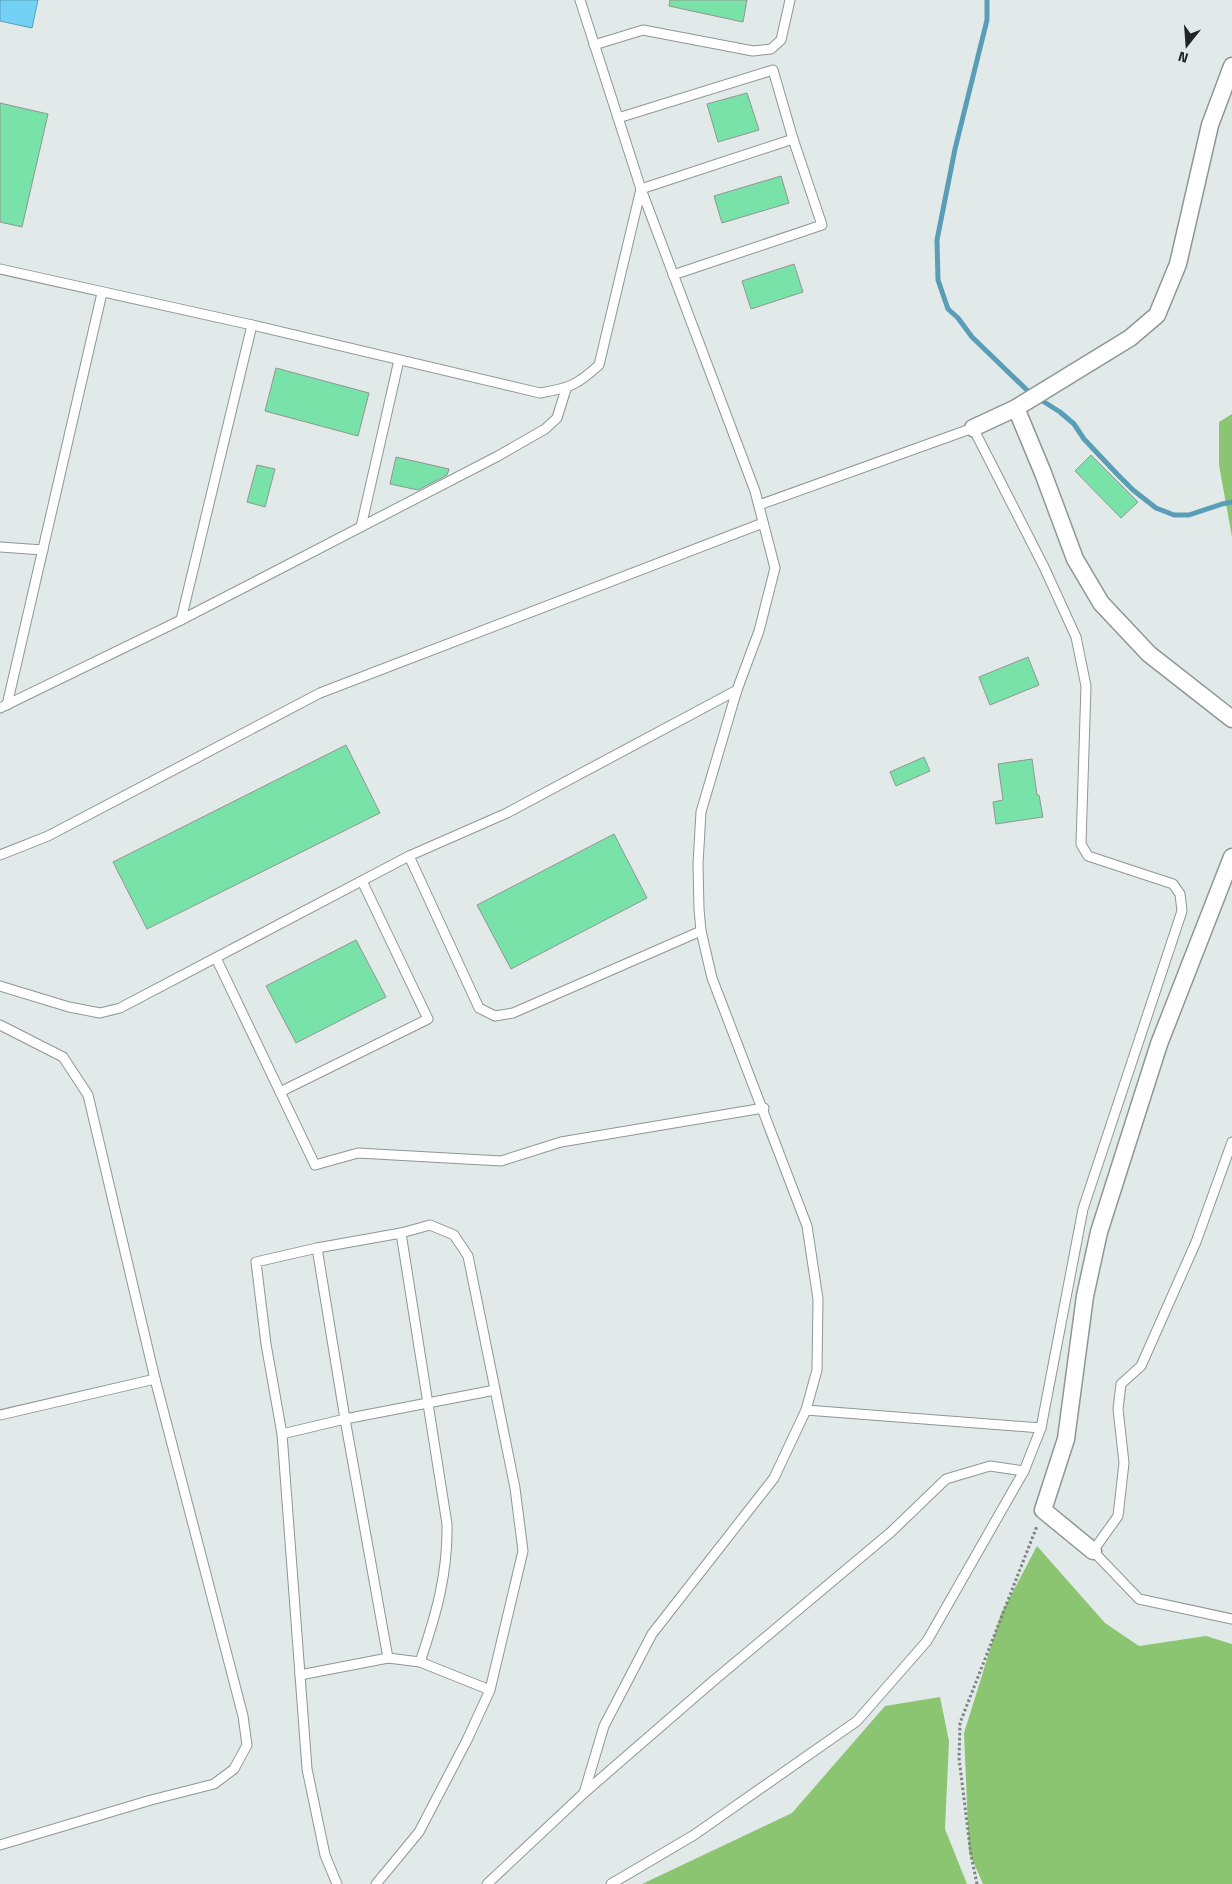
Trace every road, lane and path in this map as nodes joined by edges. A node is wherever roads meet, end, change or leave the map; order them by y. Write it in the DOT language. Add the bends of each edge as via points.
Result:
graph roads {
  1 [pos="580,0"];
  2 [pos="790,0"];
  3 [pos="594,45"];
  4 [pos="1232,66"];
  5 [pos="618,118"];
  6 [pos="793,138"];
  7 [pos="641,189"];
  8 [pos="0,269"];
  9 [pos="673,275"];
  10 [pos="102,292"];
  11 [pos="252,325"];
  12 [pos="399,360"];
  13 [pos="566,389"];
  14 [pos="1016,408"];
  15 [pos="974,428"];
  16 [pos="759,505"];
  17 [pos="763,522"];
  18 [pos="361,527"];
  19 [pos="0,547"];
  20 [pos="43,550"];
  21 [pos="181,620"];
  22 [pos="737,690"];
  23 [pos="4,706"];
  24 [pos="1232,718"];
  25 [pos="0,855"];
  26 [pos="410,856"];
  27 [pos="1232,857"];
  28 [pos="362,881"];
  29 [pos="701,931"];
  30 [pos="216,958"];
  31 [pos="0,986"];
  32 [pos="0,1024"];
  33 [pos="280,1092"];
  34 [pos="764,1108"];
  35 [pos="1232,1142"];
  36 [pos="401,1233"];
  37 [pos="318,1248"];
  38 [pos="155,1379"];
  39 [pos="495,1390"];
  40 [pos="427,1403"];
  41 [pos="806,1410"];
  42 [pos="0,1415"];
  43 [pos="345,1419"];
  44 [pos="1042,1428"];
  45 [pos="282,1434"];
  46 [pos="1024,1471"];
  47 [pos="1043,1510"];
  48 [pos="1093,1551"];
  49 [pos="1232,1619"];
  50 [pos="388,1658"];
  51 [pos="420,1662"];
  52 [pos="300,1675"];
  53 [pos="490,1690"];
  54 [pos="584,1793"];
  55 [pos="0,1845"];
  56 [pos="337,1884"];
  57 [pos="376,1884"];
  58 [pos="487,1884"];
  59 [pos="611,1884"];
  60 [pos="977,1884"];
  1 -- 3 [label="lane"];
  2 -- 3 [label="lane" via="781,40 771,49 753,51 644,30"];
  3 -- 5 [label="lane"];
  4 -- 14 [label="street" via="1210,125 1178,264 1157,315 1130,338"];
  5 -- 6 [label="lane" via="773,70"];
  5 -- 7 [label="lane"];
  6 -- 7 [label="lane"];
  6 -- 9 [label="lane" via="822,225"];
  7 -- 9 [label="lane"];
  7 -- 13 [label="lane" via="599,365 582,381"];
  8 -- 10 [label="lane"];
  9 -- 16 [label="lane"];
  10 -- 11 [label="lane"];
  10 -- 20 [label="lane"];
  11 -- 12 [label="lane"];
  11 -- 21 [label="lane"];
  12 -- 13 [label="lane" via="540,393"];
  12 -- 18 [label="lane"];
  13 -- 18 [label="lane" via="557,418 545,429"];
  14 -- 15 [label="street"];
  14 -- 24 [label="street" via="1075,560 1101,603 1149,654"];
  15 -- 16 [label="lane"];
  15 -- 44 [label="lane" via="1076,637 1086,686 1081,844 1088,856 1173,884 1180,894 1182,911 1083,1209"];
  16 -- 17 [label="lane"];
  17 -- 22 [label="lane" via="775,568 759,631"];
  17 -- 25 [label="lane" via="320,693 48,836"];
  18 -- 21 [label="lane"];
  19 -- 20 [label="lane"];
  20 -- 23 [label="lane"];
  21 -- 23 [label="lane"];
  22 -- 26 [label="lane" via="507,813"];
  22 -- 29 [label="lane" via="701,812 698,864"];
  26 -- 28 [label="lane"];
  26 -- 29 [label="lane" via="479,1008 494,1016 513,1013"];
  27 -- 47 [label="street" via="1159,1044 1099,1232 1085,1296 1066,1439"];
  28 -- 30 [label="lane"];
  28 -- 33 [label="lane" via="428,1019"];
  29 -- 34 [label="lane" via="712,978"];
  30 -- 31 [label="lane" via="120,1008 100,1013"];
  30 -- 33 [label="lane"];
  32 -- 38 [label="lane" via="63,1056 88,1095"];
  33 -- 34 [label="lane" via="315,1165 358,1152 501,1161 562,1142"];
  34 -- 41 [label="lane" via="807,1226 818,1299 817,1370"];
  35 -- 48 [label="lane" via="1196,1242 1141,1366 1121,1384 1118,1409 1124,1463 1118,1516"];
  36 -- 37 [label="lane"];
  36 -- 39 [label="lane" via="430,1225 454,1235 468,1256"];
  36 -- 40 [label="lane"];
  37 -- 43 [label="lane"];
  37 -- 45 [label="lane" via="256,1262"];
  38 -- 42 [label="lane"];
  38 -- 55 [label="lane" via="243,1716 247,1745 234,1769 214,1784"];
  39 -- 40 [label="lane"];
  39 -- 53 [label="lane" via="516,1488 523,1551"];
  40 -- 43 [label="lane"];
  40 -- 51 [label="lane" via="447,1524 447,1551 436,1612"];
  41 -- 44 [label="lane"];
  41 -- 54 [label="lane" via="774,1478 652,1634 604,1726"];
  43 -- 45 [label="lane"];
  43 -- 50 [label="lane"];
  44 -- 46 [label="lane"];
  45 -- 52 [label="lane"];
  46 -- 54 [label="lane" via="990,1466 946,1479 891,1532"];
  46 -- 59 [label="lane" via="927,1641 857,1721 694,1835"];
  47 -- 48 [label="street"];
  47 -- 60 [label="path" via="960,1723 959,1758"];
  48 -- 49 [label="lane" via="1139,1599"];
  50 -- 51 [label="lane"];
  50 -- 52 [label="lane"];
  51 -- 53 [label="lane"];
  52 -- 56 [label="lane" via="307,1769 324,1855"];
  53 -- 57 [label="lane" via="419,1832"];
  54 -- 58 [label="lane"];
}
